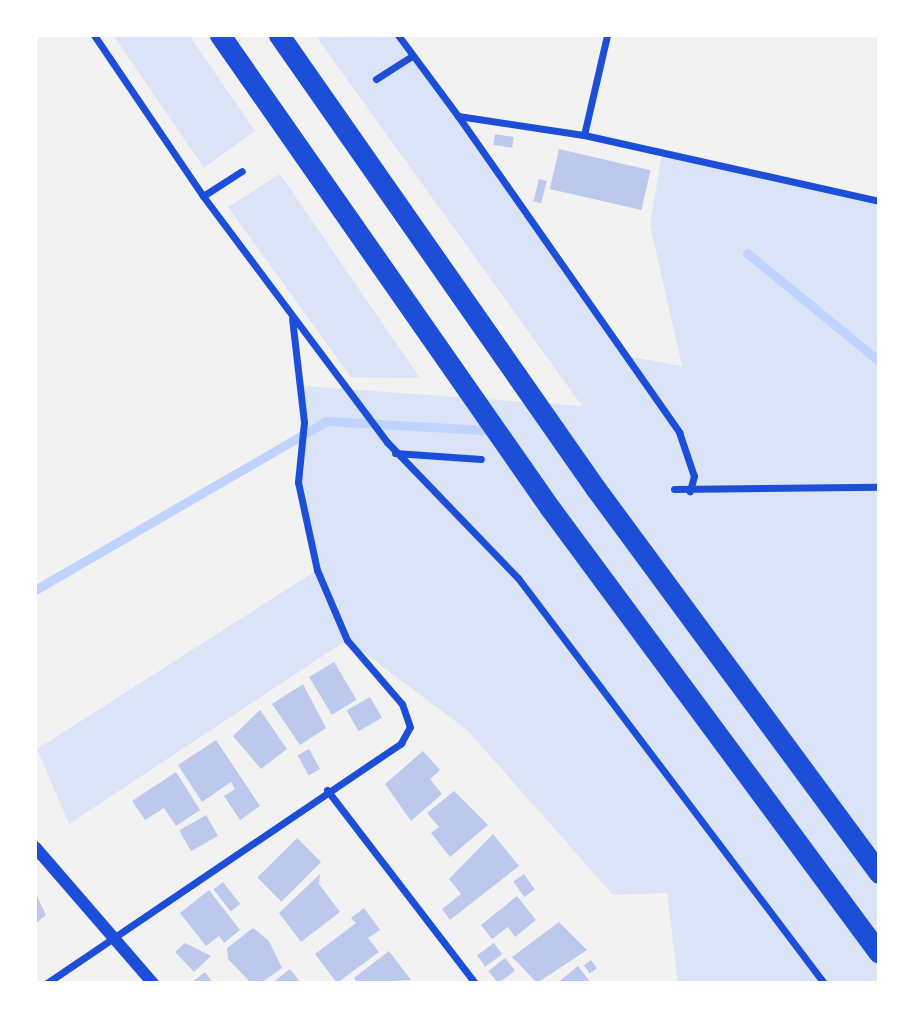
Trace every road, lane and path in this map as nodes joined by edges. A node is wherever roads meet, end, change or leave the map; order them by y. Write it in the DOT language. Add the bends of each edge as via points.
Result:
graph roads {
  1 [pos="94,35"];
  2 [pos="220,35"];
  3 [pos="279,35"];
  4 [pos="398,35"];
  5 [pos="607,35"];
  6 [pos="412,56"];
  7 [pos="376,79"];
  8 [pos="457,116"];
  9 [pos="584,135"];
  10 [pos="242,171"];
  11 [pos="203,197"];
  12 [pos="879,201"];
  13 [pos="292,318"];
  14 [pos="396,453"];
  15 [pos="481,458"];
  16 [pos="879,487"];
  17 [pos="674,489"];
  18 [pos="690,491"];
  19 [pos="327,790"];
  20 [pos="35,847"];
  21 [pos="879,873"];
  22 [pos="116,935"];
  23 [pos="879,953"];
  24 [pos="47,983"];
  25 [pos="153,983"];
  26 [pos="475,983"];
  27 [pos="824,983"];
  1 -- 11 [label="street"];
  2 -- 23 [label="highway" via="550,508"];
  3 -- 21 [label="highway" via="596,489"];
  4 -- 6 [label="street"];
  5 -- 9 [label="street"];
  6 -- 7 [label="street"];
  6 -- 8 [label="street"];
  8 -- 9 [label="street"];
  8 -- 18 [label="street" via="679,432 689,453"];
  9 -- 12 [label="street"];
  10 -- 11 [label="street"];
  11 -- 13 [label="street"];
  13 -- 14 [label="street"];
  13 -- 19 [label="street" via="304,422 299,452 302,513 347,640 402,704 410,727 401,743"];
  14 -- 15 [label="street"];
  14 -- 27 [label="street" via="518,578"];
  16 -- 18 [label="street"];
  17 -- 18 [label="street"];
  19 -- 22 [label="street"];
  19 -- 26 [label="street"];
  20 -- 22 [label="street"];
  22 -- 24 [label="street"];
  22 -- 25 [label="street"];
}
